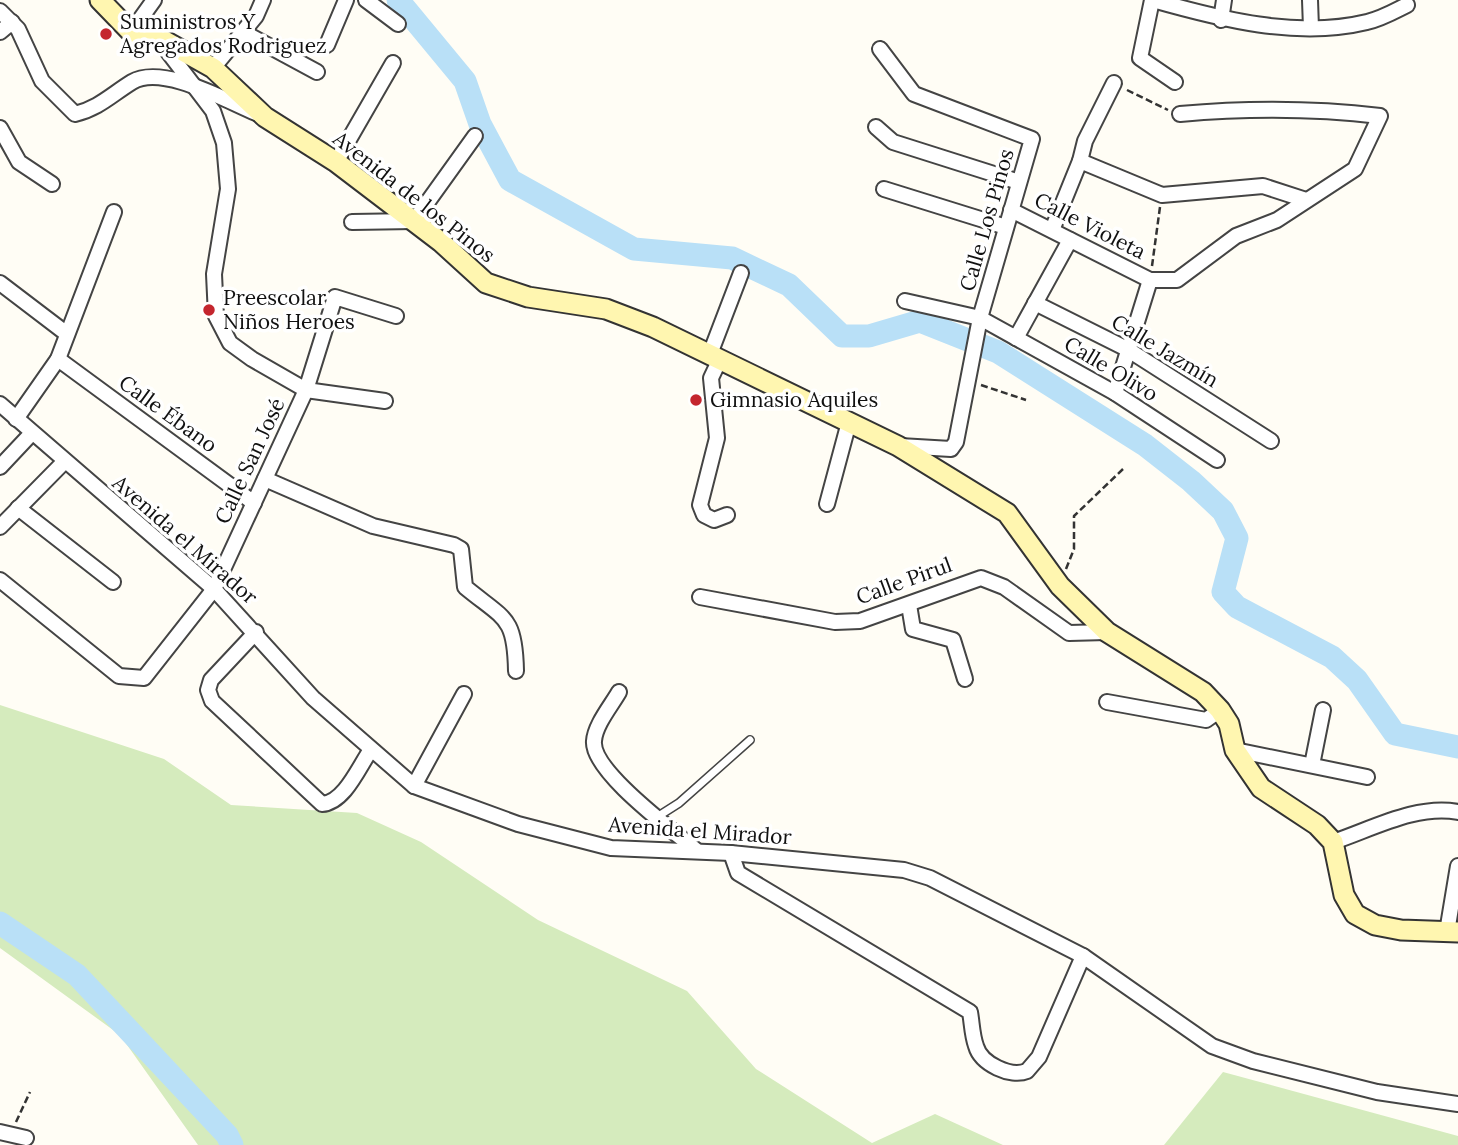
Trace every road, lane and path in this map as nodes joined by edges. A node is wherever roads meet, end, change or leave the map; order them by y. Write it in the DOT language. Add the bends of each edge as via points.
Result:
graph roads {
  1 [pos="100,0"];
  2 [pos="154,0"];
  3 [pos="263,0"];
  4 [pos="346,0"];
  5 [pos="366,0"];
  6 [pos="1152,0"];
  7 [pos="1224,0"];
  8 [pos="1310,0"];
  9 [pos="1407,5"];
  10 [pos="0,11"];
  11 [pos="1221,20"];
  12 [pos="12,23"];
  13 [pos="398,24"];
  14 [pos="1311,28"];
  15 [pos="0,32"];
  16 [pos="131,32"];
  17 [pos="243,32"];
  18 [pos="156,36"];
  19 [pos="327,46"];
  20 [pos="880,49"];
  21 [pos="393,63"];
  22 [pos="213,68"];
  23 [pos="317,72"];
  24 [pos="1175,82"];
  25 [pos="1114,83"];
  26 [pos="190,85"];
  27 [pos="1180,114"];
  28 [pos="265,117"];
  29 [pos="876,127"];
  30 [pos="0,128"];
  31 [pos="475,136"];
  32 [pos="1080,161"];
  33 [pos="336,162"];
  34 [pos="1019,182"];
  35 [pos="52,184"];
  36 [pos="884,189"];
  37 [pos="1162,195"];
  38 [pos="1306,200"];
  39 [pos="1011,210"];
  40 [pos="114,212"];
  41 [pos="414,221"];
  42 [pos="352,222"];
  43 [pos="1006,227"];
  44 [pos="1052,230"];
  45 [pos="1070,240"];
  46 [pos="741,273"];
  47 [pos="1150,280"];
  48 [pos="0,283"];
  49 [pos="905,301"];
  50 [pos="1035,303"];
  51 [pos="981,315"];
  52 [pos="396,316"];
  53 [pos="67,334"];
  54 [pos="1016,338"];
  55 [pos="1127,349"];
  56 [pos="715,357"];
  57 [pos="58,359"];
  58 [pos="968,381"];
  59 [pos="306,390"];
  60 [pos="1115,393"];
  61 [pos="1026,400"];
  62 [pos="386,401"];
  63 [pos="0,404"];
  64 [pos="16,418"];
  65 [pos="849,422"];
  66 [pos="31,433"];
  67 [pos="1270,441"];
  68 [pos="898,446"];
  69 [pos="1217,460"];
  70 [pos="64,462"];
  71 [pos="0,467"];
  72 [pos="1123,469"];
  73 [pos="265,479"];
  74 [pos="254,503"];
  75 [pos="827,504"];
  76 [pos="18,508"];
  77 [pos="727,514"];
  78 [pos="0,527"];
  79 [pos="0,580"];
  80 [pos="113,582"];
  81 [pos="1059,586"];
  82 [pos="214,589"];
  83 [pos="700,597"];
  84 [pos="909,605"];
  85 [pos="256,632"];
  86 [pos="1107,632"];
  87 [pos="516,671"];
  88 [pos="965,679"];
  89 [pos="619,692"];
  90 [pos="464,694"];
  91 [pos="1107,702"];
  92 [pos="1220,710"];
  93 [pos="1323,710"];
  94 [pos="750,740"];
  95 [pos="1234,750"];
  96 [pos="370,751"];
  97 [pos="1312,765"];
  98 [pos="1367,778"];
  99 [pos="414,786"];
  100 [pos="1458,812"];
  101 [pos="656,817"];
  102 [pos="1333,842"];
  103 [pos="697,851"];
  104 [pos="731,853"];
  105 [pos="1458,866"];
  106 [pos="1452,932"];
  107 [pos="1083,956"];
  108 [pos="30,1092"];
  109 [pos="1458,1104"];
  110 [pos="5,1133"];
  111 [pos="26,1138"];
  1 -- 16 [label="street"];
  2 -- 16 [label="street"];
  3 -- 17 [label="street"];
  4 -- 19 [label="street"];
  5 -- 13 [label="street"];
  6 -- 11 [label="street"];
  6 -- 24 [label="street" via="1140,58"];
  7 -- 11 [label="street"];
  8 -- 14 [label="street"];
  9 -- 14 [label="street" via="1368,22"];
  10 -- 12 [label="street"];
  11 -- 14 [label="street"];
  12 -- 15 [label="street"];
  12 -- 26 [label="street" via="42,81 75,114 94,109 150,75"];
  16 -- 18 [label="street, Avenida de los Pinos"];
  17 -- 22 [label="street"];
  17 -- 23 [label="street"];
  18 -- 22 [label="street, Avenida de los Pinos"];
  18 -- 26 [label="street, Calle San José"];
  20 -- 34 [label="street, Calle Los Pinos" via="914,94 1032,139"];
  21 -- 33 [label="street"];
  22 -- 28 [label="street, Avenida de los Pinos"];
  25 -- 27 [label="path"];
  25 -- 32 [label="street"];
  26 -- 28 [label="street"];
  26 -- 59 [label="street, Calle San José" via="213,111 224,144 228,189 214,274 216,316 230,343"];
  27 -- 38 [label="street" via="1278,108 1380,116 1355,169"];
  28 -- 33 [label="street, Avenida de los Pinos"];
  29 -- 34 [label="street" via="894,142"];
  30 -- 35 [label="street" via="19,162"];
  31 -- 41 [label="street"];
  32 -- 37 [label="street"];
  32 -- 44 [label="street"];
  33 -- 41 [label="street, Avenida de los Pinos"];
  34 -- 39 [label="street, Calle Los Pinos"];
  36 -- 43 [label="street"];
  37 -- 38 [label="street" via="1263,186"];
  37 -- 47 [label="path"];
  38 -- 47 [label="street" via="1277,220 1236,236 1177,281"];
  39 -- 43 [label="street, Calle Los Pinos"];
  39 -- 44 [label="street, Calle Violeta"];
  40 -- 53 [label="street"];
  41 -- 42 [label="street"];
  41 -- 56 [label="street, Avenida de los Pinos" via="486,283 528,297 606,309"];
  43 -- 51 [label="street, Calle Los Pinos"];
  44 -- 45 [label="street, Calle Violeta"];
  45 -- 47 [label="street, Calle Violeta"];
  45 -- 50 [label="street"];
  46 -- 56 [label="street"];
  47 -- 55 [label="street"];
  48 -- 53 [label="street"];
  49 -- 51 [label="street, Calle Olivo"];
  50 -- 54 [label="street"];
  50 -- 55 [label="street, Calle Jazmín"];
  51 -- 54 [label="street, Calle Olivo"];
  51 -- 58 [label="street, Calle Los Pinos"];
  52 -- 59 [label="street, Calle San José" via="335,297"];
  53 -- 57 [label="street"];
  54 -- 60 [label="street, Calle Olivo"];
  55 -- 60 [label="street"];
  55 -- 67 [label="street, Calle Jazmín"];
  56 -- 65 [label="street, Avenida de los Pinos"];
  56 -- 77 [label="street" via="711,378 717,438 700,505 704,515 714,520"];
  57 -- 64 [label="street"];
  57 -- 74 [label="street, Calle Ébano"];
  58 -- 61 [label="path"];
  58 -- 68 [label="street, Calle Los Pinos" via="951,449"];
  59 -- 62 [label="street"];
  59 -- 73 [label="street, Calle San José"];
  60 -- 69 [label="street, Calle Olivo"];
  63 -- 64 [label="street, Avenida el Mirador"];
  64 -- 66 [label="street, Avenida el Mirador"];
  65 -- 68 [label="street, Avenida de los Pinos"];
  65 -- 75 [label="street"];
  66 -- 70 [label="street, Avenida el Mirador"];
  66 -- 71 [label="street"];
  68 -- 81 [label="street, Avenida de los Pinos" via="1007,513"];
  70 -- 76 [label="street"];
  70 -- 82 [label="street, Avenida el Mirador"];
  72 -- 81 [label="path" via="1074,516 1073,549"];
  73 -- 74 [label="street, Calle San José"];
  73 -- 87 [label="street" via="373,526 461,550 465,587 512,628"];
  74 -- 82 [label="street, Calle San José"];
  76 -- 78 [label="street"];
  76 -- 80 [label="street"];
  79 -- 82 [label="street, Calle San José" via="119,676 144,678"];
  81 -- 86 [label="street, Avenida de los Pinos"];
  82 -- 85 [label="street, Avenida el Mirador"];
  83 -- 84 [label="street, Calle Pirul" via="835,622 860,621"];
  84 -- 86 [label="street, Calle Pirul" via="981,578 1004,587 1069,634"];
  84 -- 88 [label="street" via="913,629 954,640"];
  85 -- 96 [label="street, Avenida el Mirador" via="313,698"];
  85 -- 96 [label="street" via="211,680 212,701 322,804 338,797"];
  86 -- 92 [label="street, Avenida de los Pinos" via="1203,692"];
  89 -- 101 [label="street" via="594,737 594,751 601,764"];
  90 -- 99 [label="street"];
  91 -- 92 [label="street" via="1206,720"];
  92 -- 95 [label="street, Avenida de los Pinos" via="1229,724"];
  93 -- 97 [label="street"];
  94 -- 101 [label="lane" via="679,803"];
  95 -- 97 [label="street"];
  95 -- 102 [label="street, Avenida de los Pinos" via="1261,788 1317,825"];
  96 -- 99 [label="street, Avenida el Mirador"];
  97 -- 98 [label="street"];
  99 -- 103 [label="street, Avenida el Mirador" via="518,824 611,848"];
  100 -- 102 [label="street" via="1416,813"];
  101 -- 103 [label="street"];
  102 -- 106 [label="street" via="1344,895 1355,914 1375,925 1401,930"];
  103 -- 104 [label="street, Avenida el Mirador"];
  104 -- 107 [label="street, Avenida el Mirador" via="904,870 930,878"];
  104 -- 107 [label="street" via="738,873 970,1012 976,1048 985,1059 1010,1073 1027,1071 1039,1057"];
  105 -- 106 [label="street"];
  107 -- 109 [label="street, Avenida el Mirador" via="1212,1046 1377,1092"];
  108 -- 110 [label="path"];
  110 -- 111 [label="street"];
}
